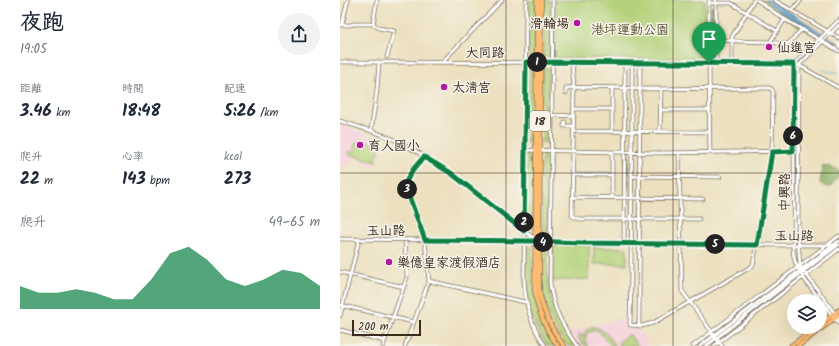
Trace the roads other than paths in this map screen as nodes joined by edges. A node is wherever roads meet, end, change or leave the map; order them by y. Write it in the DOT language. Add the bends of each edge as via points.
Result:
graph roads {
  1 [pos="348,0"];
  2 [pos="377,0"];
  3 [pos="502,0"];
  4 [pos="526,0"];
  5 [pos="537,0"];
  6 [pos="541,0"];
  7 [pos="552,0"];
  8 [pos="756,0"];
  9 [pos="774,0"];
  10 [pos="801,0"];
  11 [pos="716,1"];
  12 [pos="709,2"];
  13 [pos="792,11"];
  14 [pos="746,12"];
  15 [pos="785,19"];
  16 [pos="839,20"];
  17 [pos="373,24"];
  18 [pos="341,25"];
  19 [pos="839,25"];
  20 [pos="804,30"];
  21 [pos="777,31"];
  22 [pos="828,33"];
  23 [pos="839,38"];
  24 [pos="709,40"];
  25 [pos="717,40"];
  26 [pos="821,40"];
  27 [pos="732,41"];
  28 [pos="770,42"];
  29 [pos="839,52"];
  30 [pos="387,58"];
  31 [pos="340,62"];
  32 [pos="379,62"];
  33 [pos="526,62"];
  34 [pos="539,62"];
  35 [pos="552,62"];
  36 [pos="716,62"];
  37 [pos="443,63"];
  38 [pos="572,63"];
  39 [pos="625,63"];
  40 [pos="632,63"];
  41 [pos="640,63"];
  42 [pos="709,63"];
  43 [pos="732,63"];
  44 [pos="794,64"];
  45 [pos="799,65"];
  46 [pos="574,88"];
  47 [pos="612,88"];
  48 [pos="710,88"];
  49 [pos="839,88"];
  50 [pos="625,89"];
  51 [pos="632,89"];
  52 [pos="640,89"];
  53 [pos="661,89"];
  54 [pos="566,93"];
  55 [pos="574,109"];
  56 [pos="612,110"];
  57 [pos="661,110"];
  58 [pos="710,110"];
  59 [pos="551,115"];
  60 [pos="574,116"];
  61 [pos="340,121"];
  62 [pos="564,122"];
  63 [pos="574,126"];
  64 [pos="371,131"];
  65 [pos="573,131"];
  66 [pos="612,132"];
  67 [pos="625,132"];
  68 [pos="632,132"];
  69 [pos="640,132"];
  70 [pos="660,132"];
  71 [pos="710,132"];
  72 [pos="525,150"];
  73 [pos="538,151"];
  74 [pos="551,151"];
  75 [pos="793,151"];
  76 [pos="797,151"];
  77 [pos="573,152"];
  78 [pos="612,152"];
  79 [pos="625,152"];
  80 [pos="632,152"];
  81 [pos="640,152"];
  82 [pos="710,152"];
  83 [pos="772,152"];
  84 [pos="679,153"];
  85 [pos="424,157"];
  86 [pos="573,175"];
  87 [pos="612,175"];
  88 [pos="632,176"];
  89 [pos="680,176"];
  90 [pos="640,177"];
  91 [pos="720,177"];
  92 [pos="573,197"];
  93 [pos="612,197"];
  94 [pos="625,197"];
  95 [pos="632,198"];
  96 [pos="639,198"];
  97 [pos="680,198"];
  98 [pos="703,198"];
  99 [pos="624,219"];
  100 [pos="632,219"];
  101 [pos="639,219"];
  102 [pos="680,219"];
  103 [pos="699,219"];
  104 [pos="524,231"];
  105 [pos="839,236"];
  106 [pos="340,240"];
  107 [pos="359,240"];
  108 [pos="405,240"];
  109 [pos="425,240"];
  110 [pos="536,240"];
  111 [pos="524,241"];
  112 [pos="550,242"];
  113 [pos="624,244"];
  114 [pos="632,244"];
  115 [pos="639,244"];
  116 [pos="680,244"];
  117 [pos="793,244"];
  118 [pos="798,244"];
  119 [pos="757,245"];
  120 [pos="828,245"];
  121 [pos="838,245"];
  122 [pos="800,270"];
  123 [pos="340,272"];
  124 [pos="351,275"];
  125 [pos="806,275"];
  126 [pos="803,278"];
  127 [pos="429,281"];
  128 [pos="404,287"];
  129 [pos="525,302"];
  130 [pos="689,303"];
  131 [pos="341,305"];
  132 [pos="836,315"];
  133 [pos="340,316"];
  134 [pos="394,317"];
  135 [pos="827,320"];
  136 [pos="414,322"];
  137 [pos="839,324"];
  138 [pos="639,326"];
  139 [pos="340,330"];
  140 [pos="807,334"];
  141 [pos="714,335"];
  142 [pos="385,341"];
  143 [pos="719,343"];
  144 [pos="383,346"];
  145 [pos="405,346"];
  146 [pos="545,346"];
  147 [pos="558,346"];
  148 [pos="564,346"];
  149 [pos="577,346"];
  150 [pos="693,346"];
  151 [pos="700,346"];
  152 [pos="706,346"];
  153 [pos="714,346"];
  154 [pos="722,346"];
  155 [pos="792,346"];
  156 [pos="798,346"];
  1 -- 18 [label="street"];
  2 -- 17 [label="street"];
  3 -- 37 [label="street"];
  4 -- 33 [label="street"];
  5 -- 34 [label="main road, 18"];
  6 -- 34 [label="main road, 18"];
  7 -- 35 [label="street"];
  8 -- 14 [label="street"];
  8 -- 15 [label="street"];
  9 -- 13 [label="street"];
  10 -- 13 [label="street"];
  11 -- 12 [label="street"];
  11 -- 14 [label="street" via="731,3"];
  11 -- 25 [label="street"];
  12 -- 24 [label="street"];
  13 -- 22 [label="street"];
  14 -- 21 [label="street"];
  14 -- 27 [label="street"];
  15 -- 20 [label="street"];
  15 -- 21 [label="street"];
  16 -- 22 [label="street"];
  17 -- 18 [label="street"];
  17 -- 30 [label="street" via="378,28 394,31"];
  19 -- 22 [label="street"];
  20 -- 26 [label="street"];
  20 -- 28 [label="street" via="800,30 789,43"];
  21 -- 28 [label="street"];
  22 -- 23 [label="street"];
  22 -- 26 [label="street"];
  24 -- 25 [label="street"];
  24 -- 42 [label="street"];
  25 -- 27 [label="street"];
  25 -- 36 [label="street"];
  26 -- 29 [label="street"];
  26 -- 44 [label="street"];
  26 -- 45 [label="street"];
  27 -- 28 [label="street"];
  27 -- 43 [label="street"];
  31 -- 32 [label="street, 大同路"];
  32 -- 37 [label="street, 大同路"];
  32 -- 64 [label="street"];
  33 -- 34 [label="street, 大同路"];
  33 -- 37 [label="street, 大同路"];
  33 -- 72 [label="street"];
  34 -- 35 [label="street, 大同路"];
  34 -- 73 [label="main road, 18"];
  35 -- 38 [label="street, 大同路"];
  35 -- 59 [label="street"];
  36 -- 42 [label="street, 大同路"];
  36 -- 43 [label="street, 大同路"];
  38 -- 39 [label="street, 大同路"];
  38 -- 46 [label="street"];
  39 -- 40 [label="street, 大同路"];
  39 -- 50 [label="street"];
  40 -- 41 [label="street, 大同路"];
  40 -- 51 [label="street"];
  41 -- 42 [label="street, 大同路"];
  41 -- 52 [label="street"];
  42 -- 48 [label="street"];
  43 -- 44 [label="street, 大同路"];
  44 -- 45 [label="street, 大同路"];
  44 -- 75 [label="street, 中興路"];
  45 -- 49 [label="street, 大同路"];
  45 -- 76 [label="street, 中興路"];
  46 -- 47 [label="street"];
  46 -- 54 [label="street" via="566,88"];
  46 -- 55 [label="street"];
  47 -- 50 [label="street"];
  47 -- 56 [label="street"];
  48 -- 53 [label="street"];
  48 -- 58 [label="street"];
  48 -- 83 [label="street" via="772,89"];
  50 -- 51 [label="street"];
  50 -- 67 [label="street"];
  51 -- 52 [label="street"];
  51 -- 68 [label="street"];
  52 -- 53 [label="street"];
  52 -- 69 [label="street"];
  53 -- 57 [label="street"];
  55 -- 56 [label="street"];
  55 -- 60 [label="street"];
  56 -- 66 [label="street"];
  57 -- 58 [label="street"];
  57 -- 70 [label="street"];
  58 -- 71 [label="street"];
  59 -- 60 [label="street"];
  59 -- 74 [label="street"];
  60 -- 63 [label="street"];
  61 -- 64 [label="street"];
  62 -- 63 [label="street" via="564,126"];
  63 -- 65 [label="street"];
  64 -- 85 [label="street" via="394,139"];
  65 -- 66 [label="street"];
  65 -- 77 [label="street"];
  66 -- 67 [label="street"];
  67 -- 68 [label="street"];
  67 -- 79 [label="street"];
  68 -- 69 [label="street"];
  68 -- 80 [label="street"];
  69 -- 70 [label="street"];
  69 -- 81 [label="street"];
  70 -- 71 [label="street"];
  71 -- 82 [label="street"];
  72 -- 73 [label="street"];
  72 -- 104 [label="street"];
  73 -- 74 [label="street"];
  73 -- 110 [label="main road, 18"];
  74 -- 77 [label="street"];
  74 -- 112 [label="street"];
  75 -- 76 [label="street"];
  75 -- 83 [label="street"];
  75 -- 117 [label="street, 中興路"];
  76 -- 118 [label="street, 中興路"];
  77 -- 78 [label="street"];
  77 -- 86 [label="street"];
  78 -- 79 [label="street"];
  78 -- 87 [label="street"];
  79 -- 80 [label="street"];
  79 -- 94 [label="street"];
  80 -- 81 [label="street"];
  80 -- 88 [label="street"];
  81 -- 84 [label="street"];
  81 -- 90 [label="street"];
  82 -- 83 [label="street"];
  82 -- 84 [label="street"];
  83 -- 119 [label="street"];
  84 -- 89 [label="street"];
  85 -- 104 [label="street" via="451,173"];
  85 -- 109 [label="street" via="410,174 405,185"];
  86 -- 87 [label="street"];
  86 -- 92 [label="street"];
  87 -- 93 [label="street"];
  88 -- 90 [label="street"];
  88 -- 95 [label="street"];
  89 -- 90 [label="street"];
  89 -- 91 [label="street"];
  89 -- 97 [label="street"];
  90 -- 96 [label="street"];
  92 -- 93 [label="street"];
  92 -- 99 [label="street" via="572,216"];
  93 -- 94 [label="street"];
  94 -- 95 [label="street"];
  94 -- 99 [label="street"];
  95 -- 96 [label="street"];
  95 -- 100 [label="street"];
  96 -- 97 [label="street"];
  96 -- 101 [label="street"];
  97 -- 98 [label="street"];
  97 -- 102 [label="street"];
  99 -- 100 [label="street"];
  99 -- 113 [label="street"];
  100 -- 101 [label="street"];
  100 -- 114 [label="street"];
  101 -- 102 [label="street"];
  101 -- 115 [label="street"];
  102 -- 103 [label="street"];
  102 -- 116 [label="street"];
  104 -- 110 [label="street"];
  104 -- 111 [label="street"];
  105 -- 120 [label="street"];
  106 -- 107 [label="street, 玉山路"];
  107 -- 108 [label="street, 玉山路"];
  107 -- 124 [label="street"];
  108 -- 109 [label="street, 玉山路"];
  108 -- 128 [label="street" via="407,277"];
  109 -- 111 [label="street, 玉山路"];
  109 -- 127 [label="street"];
  110 -- 111 [label="street, 玉山路"];
  110 -- 112 [label="street, 玉山路"];
  110 -- 147 [label="main road, 18" via="536,304 542,322"];
  110 -- 148 [label="main road, 18" via="541,303 550,326"];
  111 -- 129 [label="street"];
  112 -- 113 [label="street, 玉山路"];
  112 -- 149 [label="street" via="550,284 554,307 567,333"];
  113 -- 114 [label="street, 玉山路"];
  114 -- 115 [label="street, 玉山路"];
  114 -- 138 [label="street" via="630,325"];
  115 -- 116 [label="street, 玉山路"];
  115 -- 138 [label="street"];
  116 -- 119 [label="street, 玉山路"];
  116 -- 130 [label="street" via="681,289"];
  117 -- 118 [label="street, 玉山路"];
  117 -- 119 [label="street, 玉山路"];
  117 -- 122 [label="street, 中興路" via="794,260"];
  118 -- 120 [label="street, 玉山路"];
  118 -- 122 [label="street, 中興路"];
  119 -- 130 [label="street" via="751,267"];
  120 -- 121 [label="street, 玉山路"];
  120 -- 122 [label="street"];
  121 -- 122 [label="street"];
  121 -- 125 [label="street"];
  122 -- 125 [label="street, 中興路"];
  122 -- 126 [label="street, 中興路"];
  122 -- 141 [label="street"];
  122 -- 141 [label="street"];
  123 -- 124 [label="street"];
  124 -- 128 [label="street"];
  124 -- 131 [label="street"];
  125 -- 126 [label="street"];
  125 -- 132 [label="street, 中興路"];
  126 -- 132 [label="street, 中興路"];
  126 -- 143 [label="street"];
  127 -- 129 [label="street"];
  127 -- 136 [label="street"];
  128 -- 134 [label="street"];
  129 -- 146 [label="street" via="534,328"];
  130 -- 138 [label="street" via="653,323"];
  130 -- 141 [label="street"];
  131 -- 133 [label="street"];
  131 -- 134 [label="street"];
  132 -- 135 [label="main road"];
  132 -- 137 [label="street"];
  132 -- 156 [label="main road"];
  134 -- 136 [label="street"];
  134 -- 142 [label="street"];
  136 -- 145 [label="street"];
  139 -- 142 [label="street"];
  140 -- 155 [label="main road"];
  141 -- 143 [label="street"];
  141 -- 150 [label="street"];
  141 -- 151 [label="street"];
  141 -- 152 [label="street"];
  142 -- 144 [label="street"];
  143 -- 153 [label="street"];
  143 -- 154 [label="street"];
}
